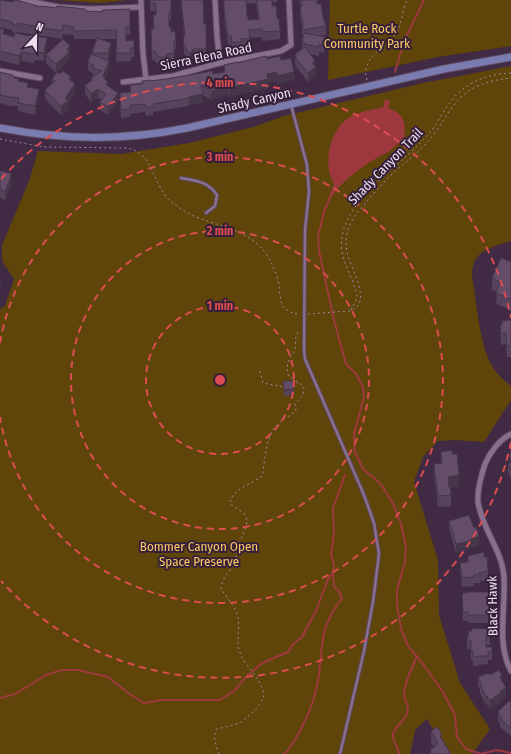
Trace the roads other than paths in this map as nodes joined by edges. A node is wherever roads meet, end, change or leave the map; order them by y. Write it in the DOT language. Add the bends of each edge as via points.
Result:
graph roads {
  1 [pos="22,0"];
  2 [pos="141,0"];
  3 [pos="215,0"];
  4 [pos="289,0"];
  5 [pos="33,1"];
  6 [pos="140,7"];
  7 [pos="511,57"];
  8 [pos="220,63"];
  9 [pos="0,71"];
  10 [pos="40,78"];
  11 [pos="146,79"];
  12 [pos="123,82"];
  13 [pos="291,104"];
  14 [pos="0,128"];
  15 [pos="181,178"];
  16 [pos="206,213"];
  17 [pos="511,434"];
  18 [pos="511,671"];
  19 [pos="340,754"];
  1 -- 5 [label="street"];
  2 -- 6 [label="street"];
  3 -- 8 [label="street"];
  4 -- 8 [label="street, Sierra Elena Road" via="291,45 281,51"];
  5 -- 6 [label="street" via="59,7"];
  6 -- 11 [label="street"];
  7 -- 13 [label="main road, Shady Canyon" via="444,69"];
  8 -- 11 [label="street, Sierra Elena Road" via="173,76"];
  9 -- 10 [label="street"];
  11 -- 12 [label="street, Sierra Elena Road"];
  13 -- 14 [label="main road, Shady Canyon" via="187,128 128,137 70,138"];
  13 -- 19 [label="lane" via="307,165 309,192 305,230 305,359 364,495 374,524 379,554 364,651"];
  15 -- 16 [label="lane" via="200,181 215,191 215,206"];
  17 -- 18 [label="street, Black Hawk" via="498,444 488,457 478,489 478,503 500,559 504,577 504,643"];
}
